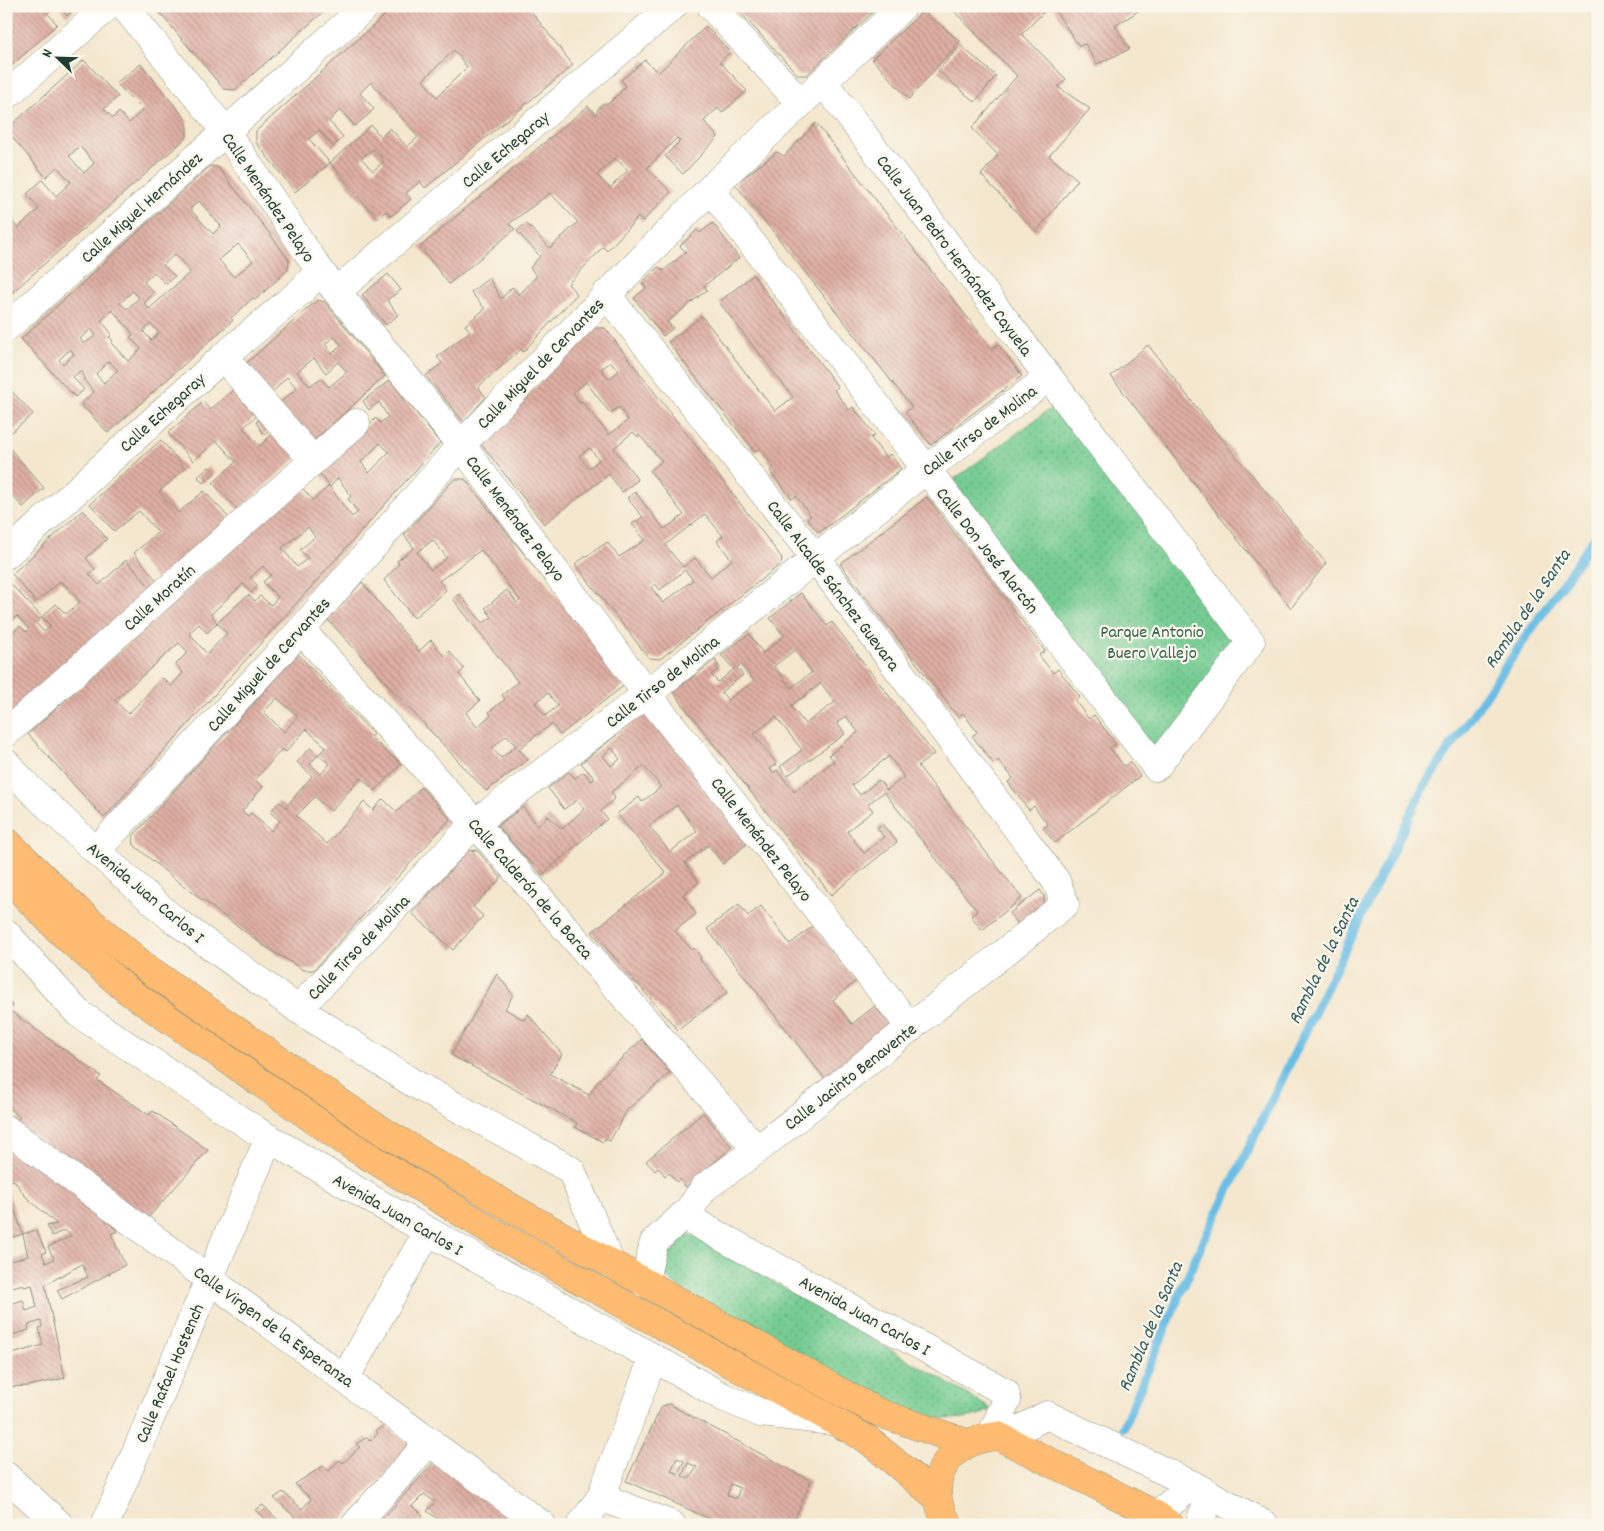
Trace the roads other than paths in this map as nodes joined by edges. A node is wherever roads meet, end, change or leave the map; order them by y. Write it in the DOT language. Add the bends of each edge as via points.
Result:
graph roads {
  1 [pos="108,6"];
  2 [pos="124,6"];
  3 [pos="366,6"];
  4 [pos="673,6"];
  5 [pos="711,6"];
  6 [pos="903,6"];
  7 [pos="824,83"];
  8 [pos="6,96"];
  9 [pos="800,102"];
  10 [pos="226,132"];
  11 [pos="710,189"];
  12 [pos="328,281"];
  13 [pos="606,294"];
  14 [pos="6,328"];
  15 [pos="223,357"];
  16 [pos="1048,378"];
  17 [pos="356,423"];
  18 [pos="461,445"];
  19 [pos="313,460"];
  20 [pos="926,470"];
  21 [pos="6,555"];
  22 [pos="816,559"];
  23 [pos="301,630"];
  24 [pos="648,694"];
  25 [pos="6,733"];
  26 [pos="6,763"];
  27 [pos="1156,767"];
  28 [pos="475,823"];
  29 [pos="6,841"];
  30 [pos="96,851"];
  31 [pos="6,876"];
  32 [pos="1056,881"];
  33 [pos="9,940"];
  34 [pos="298,1009"];
  35 [pos="911,1028"];
  36 [pos="6,1129"];
  37 [pos="269,1138"];
  38 [pos="757,1150"];
  39 [pos="689,1210"];
  40 [pos="428,1231"];
  41 [pos="611,1264"];
  42 [pos="208,1278"];
  43 [pos="644,1282"];
  44 [pos="653,1358"];
  45 [pos="345,1378"];
  46 [pos="832,1421"];
  47 [pos="987,1439"];
  48 [pos="430,1441"];
  49 [pos="6,1476"];
  50 [pos="1201,1490"];
  51 [pos="601,1497"];
  52 [pos="938,1498"];
  53 [pos="1163,1520"];
  54 [pos="60,1525"];
  55 [pos="105,1525"];
  56 [pos="355,1525"];
  57 [pos="542,1525"];
  58 [pos="581,1525"];
  59 [pos="672,1525"];
  60 [pos="949,1525"];
  61 [pos="1200,1525"];
  62 [pos="1265,1525"];
  1 -- 8 [label="street"];
  2 -- 10 [label="street, Calle Menéndez Pelayo"];
  3 -- 10 [label="street, Calle Miguel Hernández"];
  4 -- 12 [label="street, Calle Echegaray"];
  5 -- 9 [label="street"];
  6 -- 7 [label="street, Calle Miguel de Cervantes"];
  7 -- 9 [label="street, Calle Miguel de Cervantes"];
  7 -- 16 [label="street, Calle Juan Pedro Hernández Cayuela"];
  9 -- 11 [label="street, Calle Miguel de Cervantes"];
  10 -- 12 [label="street, Calle Menéndez Pelayo"];
  10 -- 14 [label="street, Calle Miguel Hernández"];
  11 -- 13 [label="street, Calle Miguel de Cervantes"];
  11 -- 20 [label="street, Calle Don José Alarcón"];
  12 -- 15 [label="street, Calle Echegaray" via="301,291"];
  12 -- 18 [label="street, Calle Menéndez Pelayo"];
  13 -- 18 [label="street, Calle Miguel de Cervantes"];
  13 -- 22 [label="street, Calle Alcalde Sánchez Guevara"];
  15 -- 19 [label="street"];
  15 -- 21 [label="street, Calle Echegaray"];
  16 -- 20 [label="street, Calle Tirso de Molina"];
  16 -- 27 [label="street, Calle Juan Pedro Hernández Cayuela" via="1241,626 1250,642"];
  17 -- 19 [label="street, Calle Moratín"];
  18 -- 23 [label="street, Calle Miguel de Cervantes"];
  18 -- 24 [label="street, Calle Menéndez Pelayo"];
  19 -- 25 [label="street, Calle Moratín"];
  20 -- 22 [label="street, Calle Tirso de Molina"];
  20 -- 27 [label="street, Calle Don José Alarcón"];
  22 -- 24 [label="street, Calle Tirso de Molina"];
  22 -- 32 [label="street, Calle Alcalde Sánchez Guevara"];
  23 -- 28 [label="street, Calle Calderón de la Barca"];
  23 -- 30 [label="street, Calle Miguel de Cervantes"];
  24 -- 28 [label="street, Calle Tirso de Molina"];
  24 -- 35 [label="street, Calle Menéndez Pelayo"];
  26 -- 30 [label="street, Avenida Juan Carlos I"];
  28 -- 34 [label="street, Calle Tirso de Molina"];
  28 -- 38 [label="street, Calle Calderón de la Barca"];
  29 -- 41 [label="main road" via="79,912 144,967 371,1124"];
  30 -- 34 [label="street, Avenida Juan Carlos I" via="173,919"];
  31 -- 46 [label="main road" via="61,932 127,990 355,1148 495,1233"];
  32 -- 35 [label="street, Calle Jacinto Benavente" via="1065,904"];
  33 -- 37 [label="street, Avenida Juan Carlos I" via="78,1014"];
  34 -- 41 [label="street, Avenida Juan Carlos I" via="413,1084 571,1170"];
  35 -- 38 [label="street, Calle Jacinto Benavente"];
  36 -- 42 [label="street, Calle Virgen de la Esperanza"];
  37 -- 40 [label="street, Avenida Juan Carlos I"];
  37 -- 42 [label="street, Calle Rafael Hostench"];
  38 -- 39 [label="street, Calle Jacinto Benavente" via="704,1188"];
  39 -- 43 [label="street, Calle Jacinto Benavente" via="654,1242"];
  39 -- 47 [label="street, Avenida Juan Carlos I" via="696,1223 1005,1392 1007,1400"];
  40 -- 44 [label="street, Avenida Juan Carlos I"];
  40 -- 45 [label="street"];
  41 -- 43 [label="main road"];
  42 -- 45 [label="street, Calle Virgen de la Esperanza"];
  42 -- 55 [label="street, Calle Rafael Hostench"];
  43 -- 47 [label="main road" via="880,1413"];
  44 -- 46 [label="street, Avenida Juan Carlos I" via="723,1397 761,1413"];
  44 -- 51 [label="street"];
  45 -- 48 [label="street, Calle Virgen de la Esperanza"];
  46 -- 52 [label="main road" via="867,1440"];
  47 -- 50 [label="street" via="1047,1415"];
  47 -- 52 [label="main road" via="953,1453 938,1482"];
  47 -- 53 [label="main road"];
  48 -- 56 [label="street"];
  48 -- 57 [label="street, Calle Virgen de la Esperanza"];
  49 -- 54 [label="street"];
  50 -- 53 [label="street"];
  50 -- 61 [label="street"];
  50 -- 62 [label="street"];
  51 -- 58 [label="street"];
  51 -- 59 [label="street"];
  52 -- 60 [label="main road"];
}
